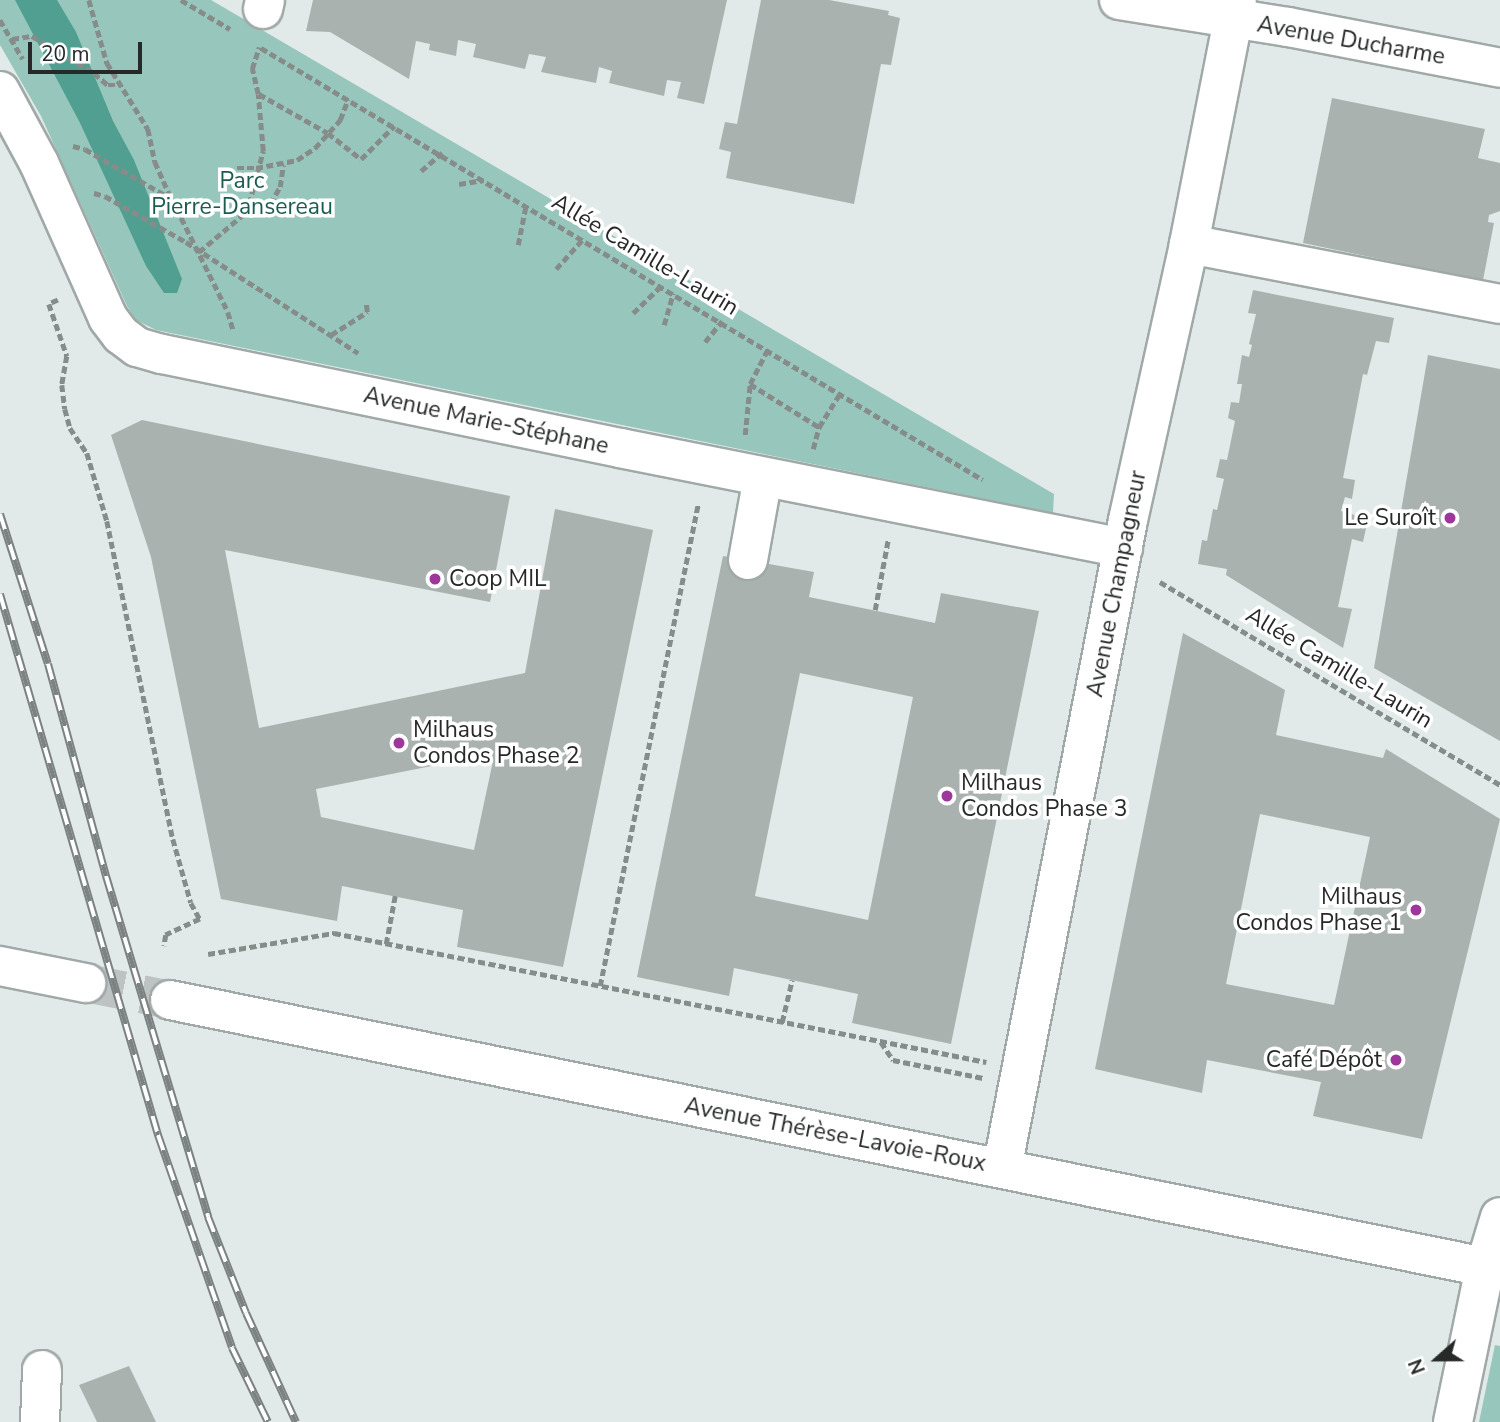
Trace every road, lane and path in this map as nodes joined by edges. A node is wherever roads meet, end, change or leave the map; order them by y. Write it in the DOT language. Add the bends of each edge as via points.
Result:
graph roads {
  1 [pos="89,0"];
  2 [pos="181,0"];
  3 [pos="1119,0"];
  4 [pos="1235,10"];
  5 [pos="0,20"];
  6 [pos="254,21"];
  7 [pos="12,39"];
  8 [pos="259,47"];
  9 [pos="1500,68"];
  10 [pos="15,81"];
  11 [pos="120,85"];
  12 [pos="258,94"];
  13 [pos="348,99"];
  14 [pos="394,126"];
  15 [pos="328,133"];
  16 [pos="69,144"];
  17 [pos="85,149"];
  18 [pos="442,153"];
  19 [pos="75,156"];
  20 [pos="283,164"];
  21 [pos="237,168"];
  22 [pos="257,168"];
  23 [pos="421,171"];
  24 [pos="485,180"];
  25 [pos="87,181"];
  26 [pos="459,184"];
  27 [pos="105,195"];
  28 [pos="172,199"];
  29 [pos="97,204"];
  30 [pos="526,205"];
  31 [pos="245,213"];
  32 [pos="583,239"];
  33 [pos="1189,244"];
  34 [pos="518,245"];
  35 [pos="199,251"];
  36 [pos="556,269"];
  37 [pos="661,286"];
  38 [pos="673,293"];
  39 [pos="61,299"];
  40 [pos="366,302"];
  41 [pos="1500,304"];
  42 [pos="633,313"];
  43 [pos="722,321"];
  44 [pos="664,325"];
  45 [pos="222,331"];
  46 [pos="331,335"];
  47 [pos="705,342"];
  48 [pos="768,349"];
  49 [pos="344,355"];
  50 [pos="750,384"];
  51 [pos="840,393"];
  52 [pos="819,426"];
  53 [pos="731,433"];
  54 [pos="745,436"];
  55 [pos="758,439"];
  56 [pos="812,453"];
  57 [pos="763,477"];
  58 [pos="974,484"];
  59 [pos="698,502"];
  60 [pos="888,540"];
  61 [pos="1123,548"];
  62 [pos="747,560"];
  63 [pos="1160,582"];
  64 [pos="875,610"];
  65 [pos="1500,785"];
  66 [pos="395,896"];
  67 [pos="386,944"];
  68 [pos="164,946"];
  69 [pos="208,954"];
  70 [pos="0,965"];
  71 [pos="792,981"];
  72 [pos="86,983"];
  73 [pos="600,986"];
  74 [pos="170,1000"];
  75 [pos="782,1022"];
  76 [pos="880,1041"];
  77 [pos="994,1064"];
  78 [pos="990,1080"];
  79 [pos="1002,1169"];
  80 [pos="1500,1217"];
  81 [pos="1492,1269"];
  82 [pos="42,1370"];
  83 [pos="40,1422"];
  84 [pos="1453,1422"];
  1 -- 11 [label="path" via="107,63"];
  2 -- 6 [label="path, Allée Camille-Laurin"];
  3 -- 4 [label="street, Avenue Ducharme"];
  4 -- 9 [label="street, Avenue Ducharme" via="1288,27"];
  4 -- 33 [label="street, Avenue Champagneur"];
  5 -- 7 [label="path"];
  6 -- 8 [label="path, Allée Camille-Laurin"];
  7 -- 10 [label="path"];
  7 -- 11 [label="path" via="32,36 108,85"];
  8 -- 12 [label="path" via="252,69"];
  8 -- 13 [label="path, Allée Camille-Laurin"];
  10 -- 57 [label="street, Avenue Marie-Stéphane" via="39,163 108,318 137,347"];
  11 -- 28 [label="path" via="148,129 155,162"];
  12 -- 15 [label="path"];
  12 -- 22 [label="path" via="263,151"];
  13 -- 14 [label="path, Allée Camille-Laurin"];
  13 -- 15 [label="path" via="340,120"];
  14 -- 15 [label="path" via="361,159"];
  14 -- 18 [label="path, Allée Camille-Laurin"];
  15 -- 20 [label="path" via="315,148"];
  16 -- 19 [label="path"];
  17 -- 28 [label="path"];
  18 -- 23 [label="path"];
  18 -- 24 [label="path, Allée Camille-Laurin"];
  20 -- 22 [label="path"];
  20 -- 31 [label="path" via="280,187 270,204"];
  21 -- 22 [label="path"];
  22 -- 31 [label="path"];
  24 -- 26 [label="path"];
  24 -- 30 [label="path, Allée Camille-Laurin"];
  25 -- 29 [label="path"];
  27 -- 35 [label="path"];
  28 -- 35 [label="path"];
  30 -- 32 [label="path, Allée Camille-Laurin"];
  30 -- 34 [label="path"];
  31 -- 35 [label="path"];
  32 -- 36 [label="path"];
  32 -- 37 [label="path, Allée Camille-Laurin"];
  33 -- 41 [label="street"];
  33 -- 61 [label="street, Avenue Champagneur"];
  35 -- 45 [label="path" via="234,334"];
  35 -- 46 [label="path"];
  37 -- 38 [label="path, Allée Camille-Laurin"];
  37 -- 42 [label="path"];
  38 -- 43 [label="path, Allée Camille-Laurin"];
  38 -- 44 [label="path"];
  39 -- 68 [label="path" via="49,304 67,356 62,384 65,409 70,428 88,453 107,521 173,839 200,919 166,934"];
  40 -- 46 [label="path" via="366,312"];
  43 -- 47 [label="path"];
  43 -- 48 [label="path, Allée Camille-Laurin"];
  46 -- 49 [label="path" via="359,356"];
  48 -- 50 [label="path"];
  48 -- 51 [label="path, Allée Camille-Laurin"];
  50 -- 52 [label="path"];
  50 -- 54 [label="path"];
  51 -- 52 [label="path"];
  51 -- 58 [label="path, Allée Camille-Laurin" via="981,475 988,486"];
  52 -- 56 [label="path"];
  53 -- 54 [label="path"];
  54 -- 55 [label="path"];
  57 -- 61 [label="street, Avenue Marie-Stéphane"];
  57 -- 62 [label="street"];
  59 -- 73 [label="path"];
  60 -- 64 [label="path"];
  61 -- 79 [label="street, Avenue Champagneur"];
  63 -- 65 [label="path, Allée Camille-Laurin"];
  66 -- 67 [label="path"];
  67 -- 69 [label="path" via="334,933"];
  67 -- 73 [label="path"];
  70 -- 72 [label="street"];
  71 -- 75 [label="path"];
  73 -- 75 [label="path"];
  74 -- 79 [label="street, Avenue Thérèse-Lavoie-Roux"];
  75 -- 76 [label="path"];
  76 -- 77 [label="path"];
  76 -- 78 [label="path" via="892,1060"];
  79 -- 81 [label="street, Avenue Thérèse-Lavoie-Roux"];
  80 -- 81 [label="street"];
  81 -- 84 [label="street"];
  82 -- 83 [label="street"];
}
